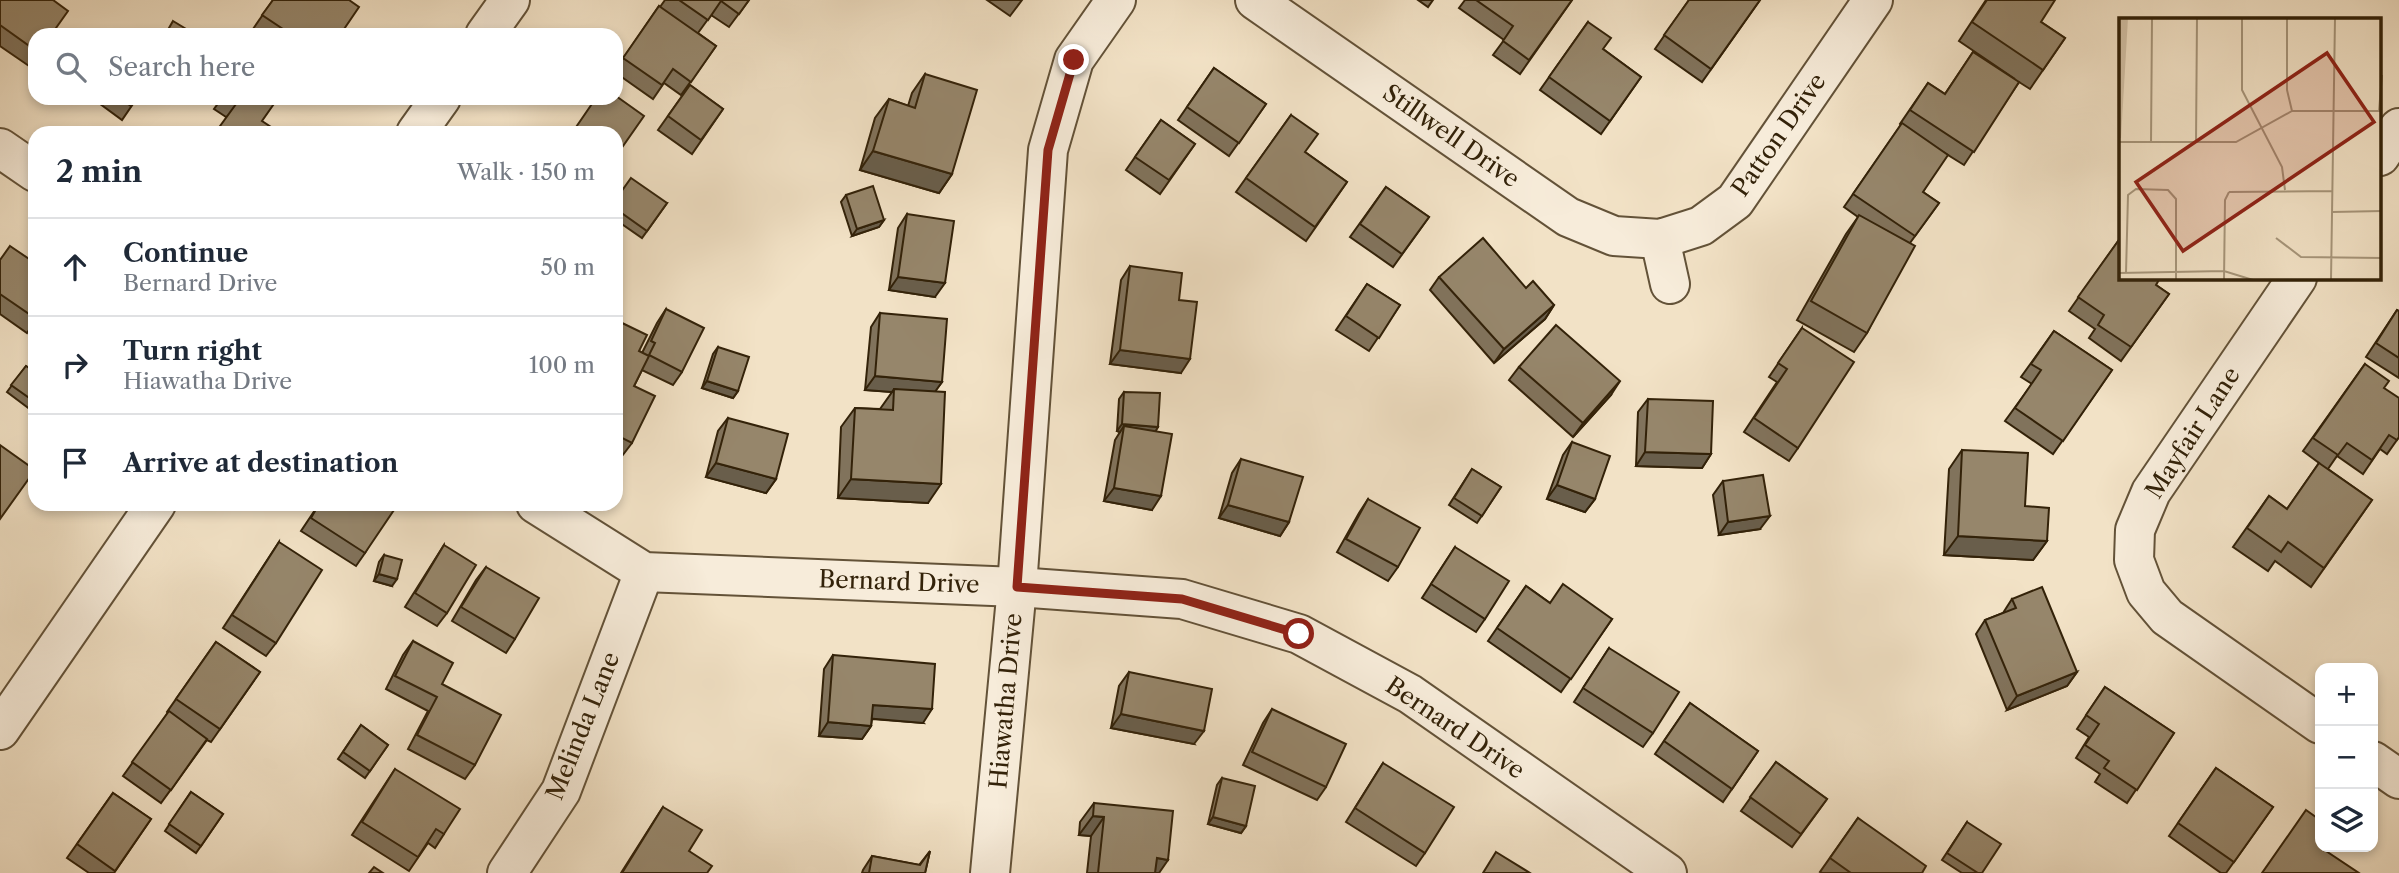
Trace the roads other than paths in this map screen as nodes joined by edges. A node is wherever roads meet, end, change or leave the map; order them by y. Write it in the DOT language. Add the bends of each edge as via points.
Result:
graph roads {
  1 [pos="510,0"];
  2 [pos="1116,0"];
  3 [pos="1255,0"];
  4 [pos="1873,0"];
  5 [pos="490,28"];
  6 [pos="435,105"];
  7 [pos="421,126"];
  8 [pos="2399,128"];
  9 [pos="0,148"];
  10 [pos="2382,153"];
  11 [pos="28,167"];
  12 [pos="1660,239"];
  13 [pos="2296,280"];
  14 [pos="1670,284"];
  15 [pos="151,511"];
  16 [pos="547,511"];
  17 [pos="644,572"];
  18 [pos="1017,587"];
  19 [pos="2315,721"];
  20 [pos="0,730"];
  21 [pos="2378,764"];
  22 [pos="2399,779"];
  23 [pos="1655,870"];
  24 [pos="507,873"];
  25 [pos="990,873"];
  1 -- 5 [label="street"];
  2 -- 18 [label="street, Hiawatha Drive" via="1074,60 1048,150"];
  3 -- 12 [label="street, Stillwell Drive" via="1569,217 1614,236"];
  4 -- 12 [label="street, Patton Drive" via="1735,201 1701,226"];
  6 -- 7 [label="street"];
  8 -- 10 [label="street"];
  9 -- 11 [label="street"];
  12 -- 14 [label="street"];
  13 -- 19 [label="street, Mayfair Lane" via="2151,492 2135,530 2134,560 2146,592 2167,617"];
  15 -- 20 [label="street"];
  16 -- 17 [label="street, Bernard Drive"];
  17 -- 18 [label="street, Bernard Drive"];
  17 -- 24 [label="street, Melinda Lane" via="561,791"];
  18 -- 23 [label="street, Bernard Drive" via="1182,599 1299,634 1410,694"];
  18 -- 25 [label="street, Hiawatha Drive"];
  21 -- 22 [label="street"];
}
